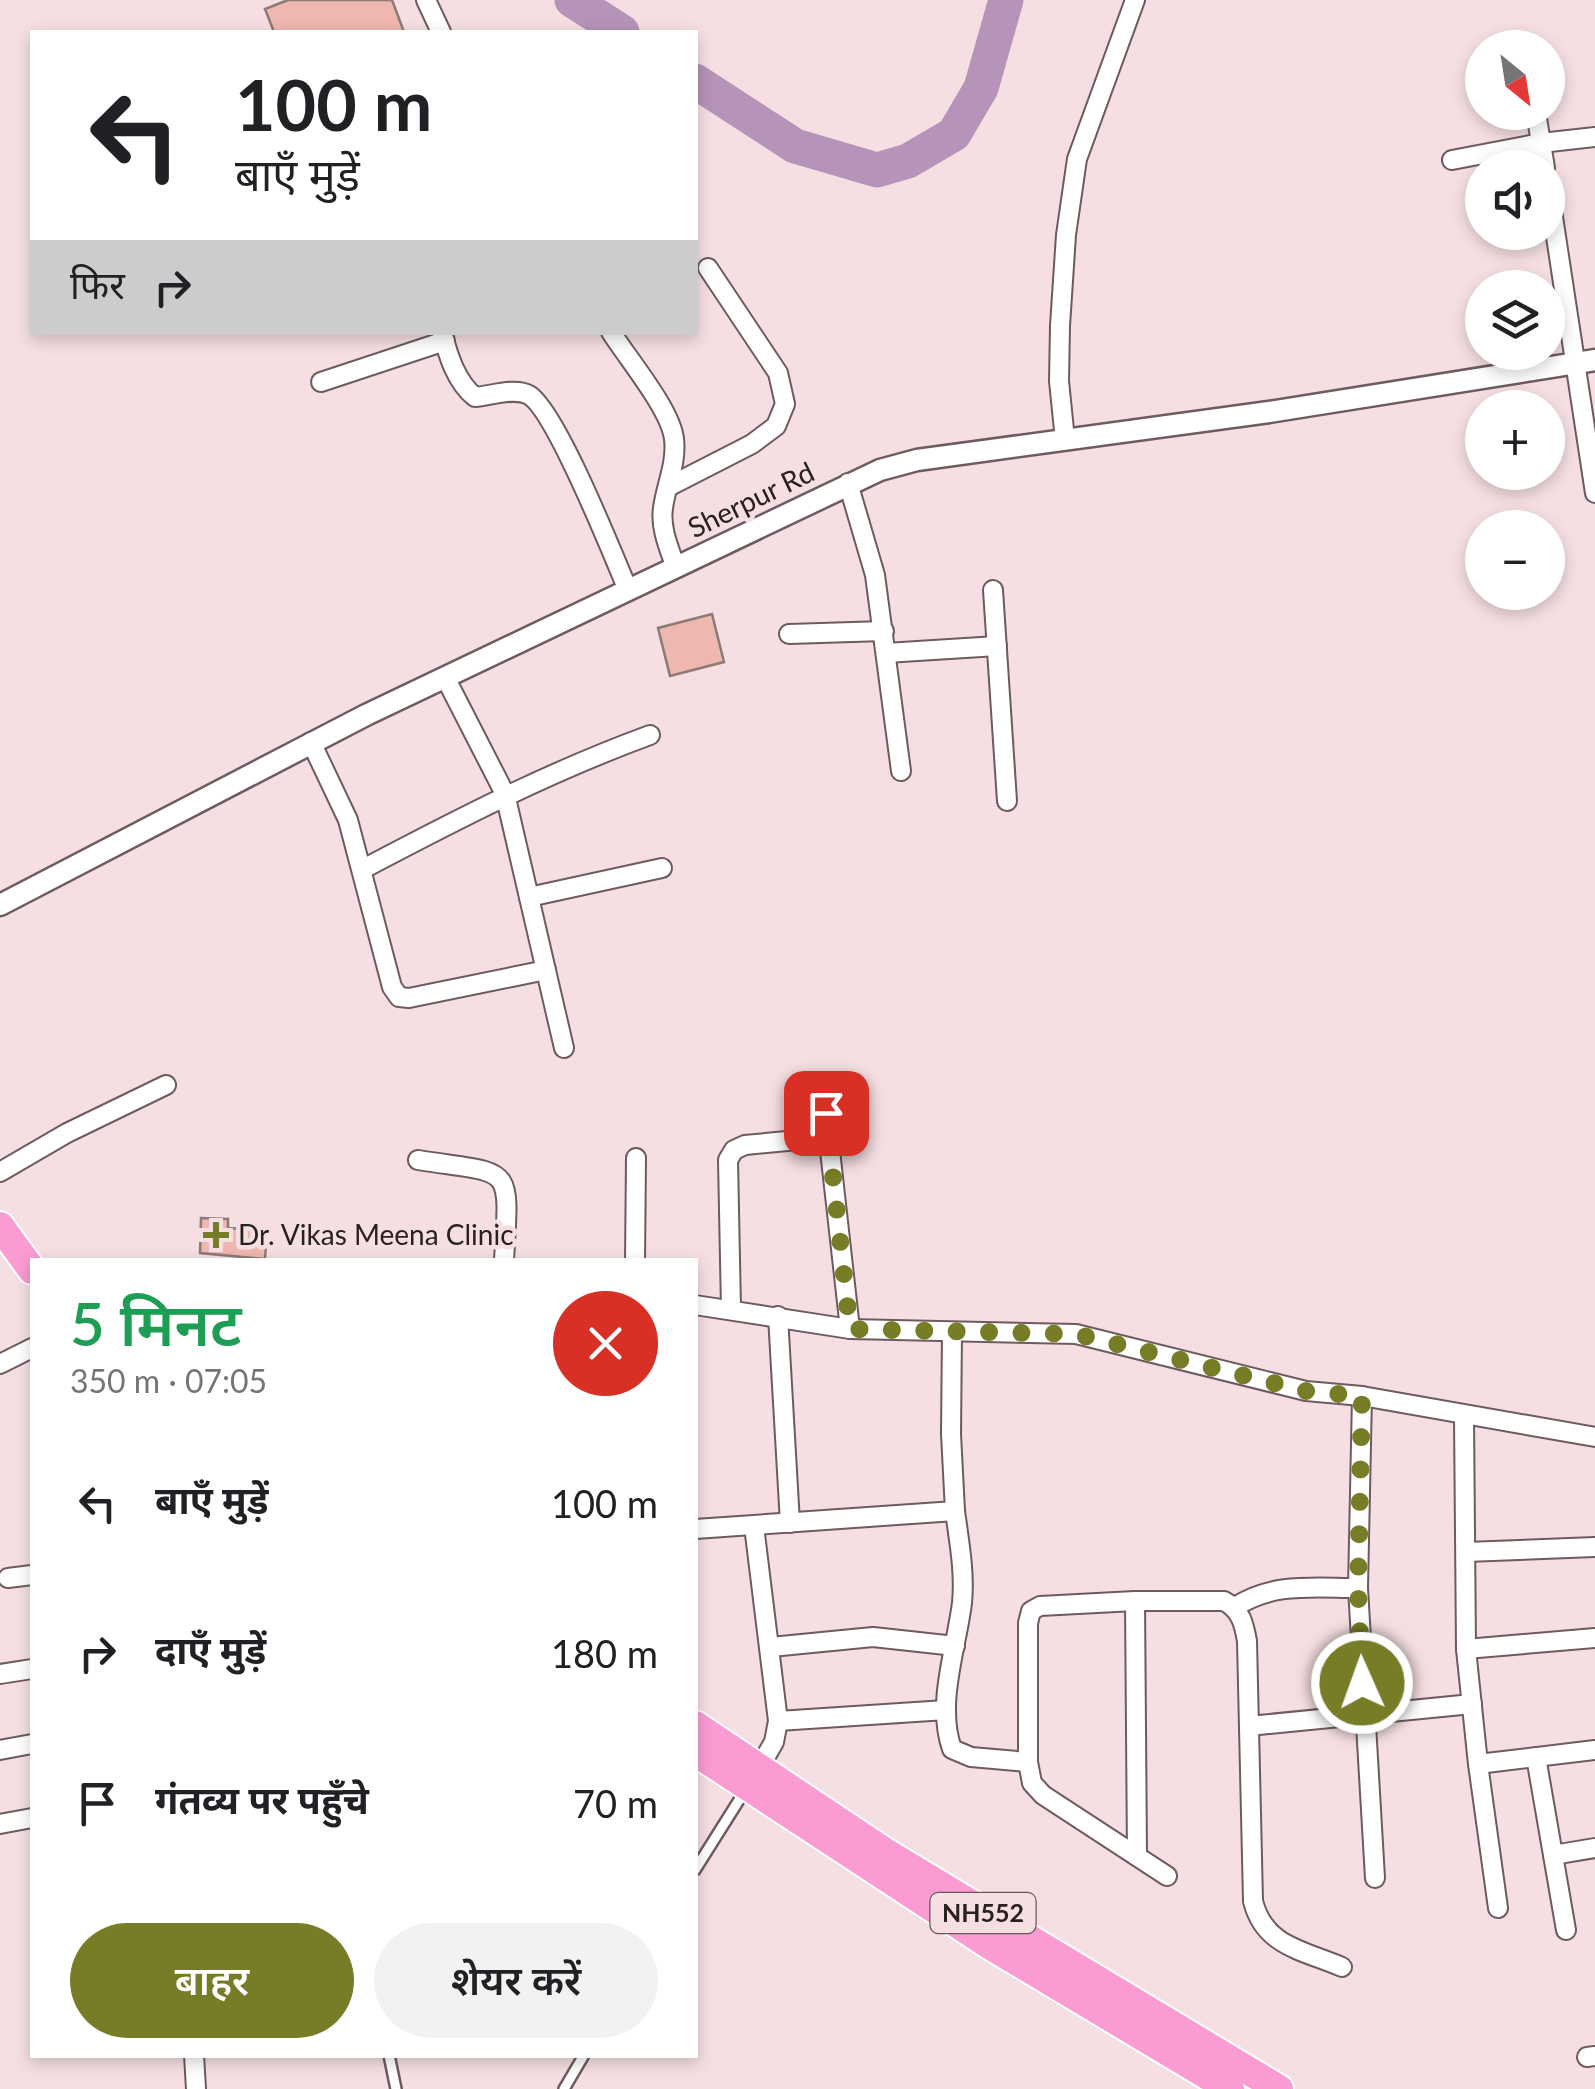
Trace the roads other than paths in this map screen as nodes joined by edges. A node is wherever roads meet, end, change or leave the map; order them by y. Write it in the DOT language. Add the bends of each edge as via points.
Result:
graph roads {
  1 [pos="426,0"];
  2 [pos="1134,0"];
  3 [pos="439,30"];
  4 [pos="1539,130"];
  5 [pos="1595,136"];
  6 [pos="1541,143"];
  7 [pos="1542,150"];
  8 [pos="1452,160"];
  9 [pos="1562,250"];
  10 [pos="708,268"];
  11 [pos="614,335"];
  12 [pos="443,337"];
  13 [pos="1585,361"];
  14 [pos="321,382"];
  15 [pos="1065,440"];
  16 [pos="848,483"];
  17 [pos="668,487"];
  18 [pos="1595,493"];
  19 [pos="676,568"];
  20 [pos="628,590"];
  21 [pos="993,590"];
  22 [pos="884,632"];
  23 [pos="789,634"];
  24 [pos="997,646"];
  25 [pos="886,653"];
  26 [pos="445,677"];
  27 [pos="650,735"];
  28 [pos="311,742"];
  29 [pos="901,770"];
  30 [pos="506,794"];
  31 [pos="1007,800"];
  32 [pos="662,868"];
  33 [pos="363,869"];
  34 [pos="529,897"];
  35 [pos="0,905"];
  36 [pos="546,970"];
  37 [pos="564,1048"];
  38 [pos="166,1084"];
  39 [pos="823,1088"];
  40 [pos="829,1138"];
  41 [pos="636,1158"];
  42 [pos="418,1160"];
  43 [pos="0,1172"];
  44 [pos="0,1226"];
  45 [pos="504,1258"];
  46 [pos="635,1258"];
  47 [pos="30,1267"];
  48 [pos="698,1305"];
  49 [pos="731,1309"];
  50 [pos="778,1316"];
  51 [pos="850,1329"];
  52 [pos="952,1332"];
  53 [pos="30,1349"];
  54 [pos="0,1364"];
  55 [pos="1362,1396"];
  56 [pos="1464,1416"];
  57 [pos="1595,1437"];
  58 [pos="955,1510"];
  59 [pos="790,1524"];
  60 [pos="754,1526"];
  61 [pos="698,1529"];
  62 [pos="1595,1547"];
  63 [pos="1466,1552"];
  64 [pos="30,1575"];
  65 [pos="8,1578"];
  66 [pos="1358,1588"];
  67 [pos="1135,1601"];
  68 [pos="1235,1607"];
  69 [pos="1595,1638"];
  70 [pos="955,1646"];
  71 [pos="771,1647"];
  72 [pos="1466,1650"];
  73 [pos="30,1669"];
  74 [pos="0,1674"];
  75 [pos="1472,1704"];
  76 [pos="946,1710"];
  77 [pos="1363,1714"];
  78 [pos="778,1721"];
  79 [pos="1249,1726"];
  80 [pos="698,1728"];
  81 [pos="30,1744"];
  82 [pos="0,1750"];
  83 [pos="1595,1750"];
  84 [pos="698,1753"];
  85 [pos="1536,1756"];
  86 [pos="1028,1762"];
  87 [pos="1478,1764"];
  88 [pos="753,1777"];
  89 [pos="30,1818"];
  90 [pos="0,1824"];
  91 [pos="1595,1848"];
  92 [pos="1553,1855"];
  93 [pos="1136,1856"];
  94 [pos="698,1865"];
  95 [pos="1167,1876"];
  96 [pos="1375,1878"];
  97 [pos="1498,1908"];
  98 [pos="1566,1930"];
  99 [pos="1342,1966"];
  100 [pos="194,2058"];
  101 [pos="390,2058"];
  102 [pos="582,2058"];
  103 [pos="196,2089"];
  104 [pos="396,2089"];
  105 [pos="564,2089"];
  106 [pos="1230,2089"];
  107 [pos="1279,2089"];
  1 -- 3 [label="street"];
  2 -- 15 [label="street" via="1077,159 1060,326"];
  4 -- 6 [label="street"];
  5 -- 6 [label="street"];
  6 -- 7 [label="street"];
  6 -- 8 [label="street"];
  9 -- 13 [label="street"];
  10 -- 17 [label="street" via="778,373 785,404 776,426 752,444"];
  11 -- 17 [label="street" via="674,436"];
  12 -- 14 [label="street"];
  12 -- 20 [label="street" via="461,383 474,396 522,392 538,402 588,494"];
  13 -- 15 [label="street, Sherpur Rd"];
  13 -- 18 [label="street"];
  15 -- 16 [label="street, Sherpur Rd" via="917,460"];
  16 -- 19 [label="street, Sherpur Rd"];
  16 -- 22 [label="street"];
  17 -- 19 [label="street" via="664,531"];
  19 -- 20 [label="street, Sherpur Rd"];
  20 -- 26 [label="street, Sherpur Rd"];
  21 -- 24 [label="street"];
  22 -- 23 [label="street"];
  22 -- 25 [label="street"];
  24 -- 25 [label="street"];
  24 -- 31 [label="street"];
  25 -- 29 [label="street"];
  26 -- 28 [label="street, Sherpur Rd"];
  26 -- 30 [label="street"];
  27 -- 30 [label="street"];
  28 -- 33 [label="street"];
  28 -- 35 [label="street, Sherpur Rd"];
  30 -- 33 [label="street"];
  30 -- 34 [label="street"];
  32 -- 34 [label="street"];
  33 -- 36 [label="street" via="399,997"];
  34 -- 36 [label="street"];
  36 -- 37 [label="street"];
  38 -- 43 [label="street"];
  39 -- 40 [label="street"];
  40 -- 49 [label="street" via="745,1145 728,1160"];
  40 -- 51 [label="street"];
  41 -- 46 [label="street"];
  42 -- 45 [label="street" via="494,1172 504,1181"];
  44 -- 47 [label="highway"];
  48 -- 49 [label="street"];
  49 -- 50 [label="street"];
  50 -- 51 [label="street"];
  50 -- 59 [label="street"];
  51 -- 52 [label="street"];
  52 -- 55 [label="street" via="1076,1334 1306,1391"];
  52 -- 58 [label="street"];
  53 -- 54 [label="street"];
  55 -- 56 [label="street"];
  55 -- 66 [label="street"];
  56 -- 57 [label="street"];
  56 -- 63 [label="street"];
  58 -- 59 [label="street"];
  58 -- 70 [label="street" via="963,1564"];
  59 -- 60 [label="street"];
  60 -- 61 [label="street"];
  60 -- 71 [label="street"];
  62 -- 63 [label="street"];
  63 -- 72 [label="street"];
  64 -- 65 [label="street"];
  66 -- 68 [label="street" via="1286,1588"];
  66 -- 77 [label="street"];
  67 -- 68 [label="street" via="1224,1601"];
  67 -- 86 [label="street" via="1040,1606 1031,1612"];
  67 -- 93 [label="street"];
  68 -- 79 [label="street" via="1248,1641"];
  69 -- 72 [label="street"];
  70 -- 71 [label="street" via="873,1637"];
  70 -- 76 [label="street"];
  71 -- 78 [label="street"];
  72 -- 75 [label="street"];
  73 -- 74 [label="street"];
  75 -- 77 [label="street"];
  75 -- 87 [label="street"];
  76 -- 78 [label="street"];
  76 -- 86 [label="street" via="952,1749"];
  77 -- 79 [label="street"];
  77 -- 96 [label="street"];
  78 -- 88 [label="street"];
  79 -- 99 [label="street" via="1258,1922 1269,1936"];
  80 -- 88 [label="highway, NH552"];
  81 -- 82 [label="street"];
  83 -- 85 [label="street"];
  84 -- 88 [label="highway, NH552"];
  85 -- 87 [label="street"];
  85 -- 92 [label="street"];
  86 -- 93 [label="street" via="1032,1783 1044,1795"];
  87 -- 97 [label="street"];
  88 -- 94 [label="lane"];
  88 -- 106 [label="highway, NH552" via="991,1946"];
  88 -- 107 [label="highway, NH552"];
  89 -- 90 [label="street"];
  91 -- 92 [label="street"];
  92 -- 98 [label="street"];
  93 -- 95 [label="street"];
  100 -- 103 [label="street"];
  101 -- 104 [label="lane"];
  102 -- 105 [label="lane"];
}
